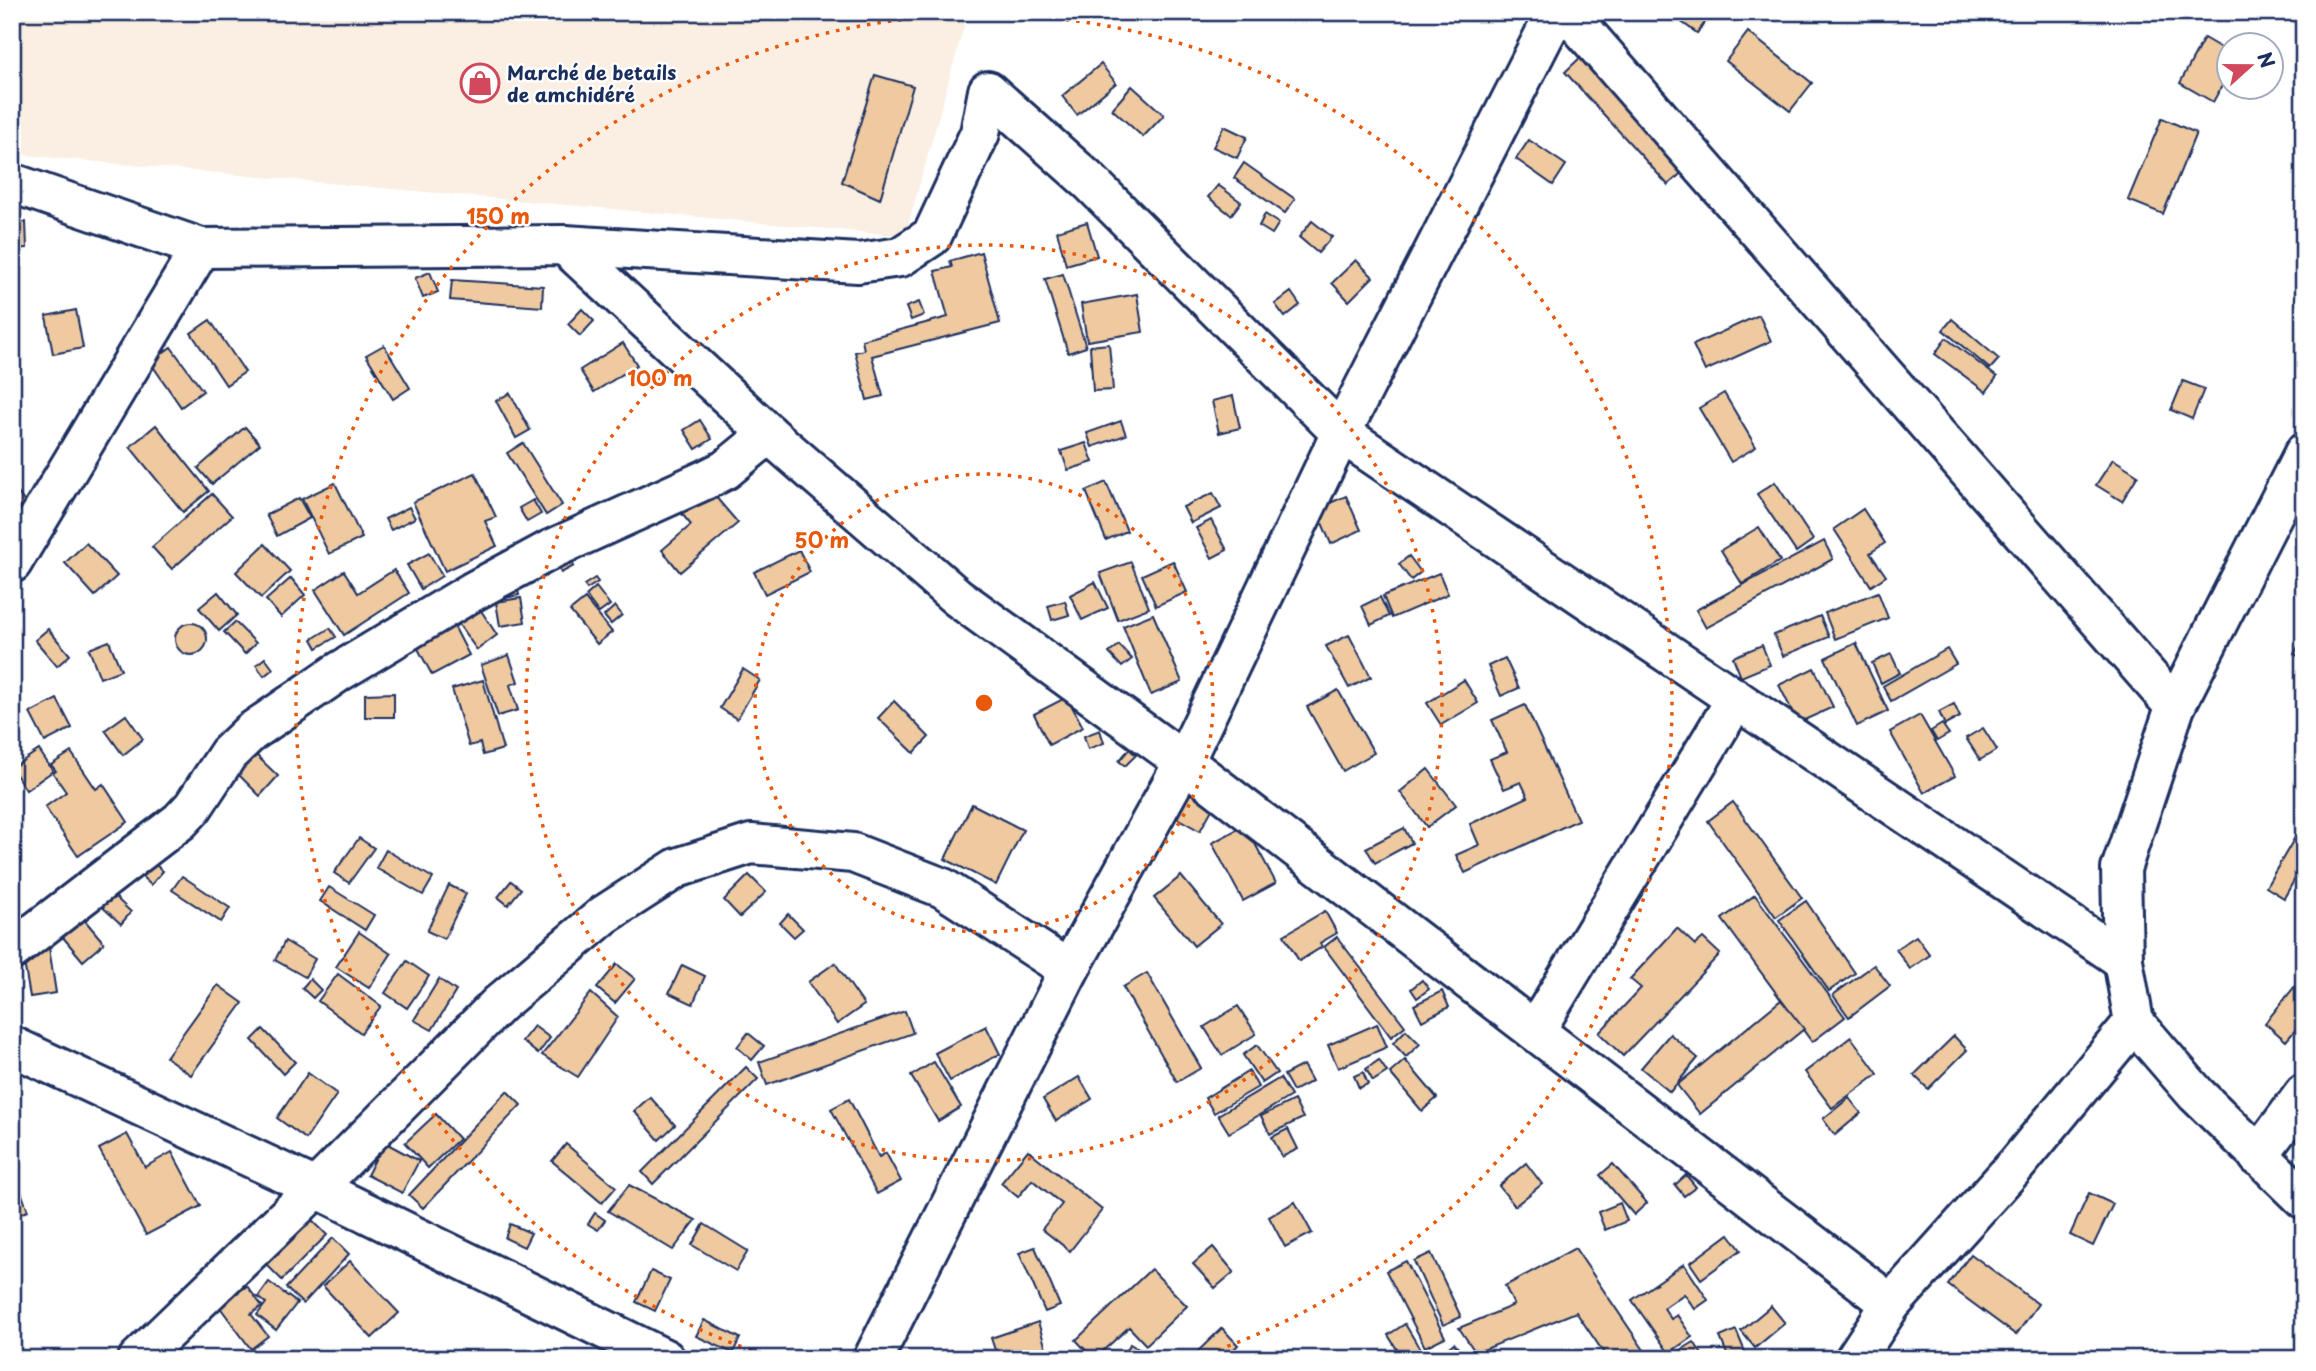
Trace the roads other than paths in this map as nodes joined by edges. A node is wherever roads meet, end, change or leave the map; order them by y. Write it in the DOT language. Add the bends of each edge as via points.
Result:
graph roads {
  1 [pos="1556,12"];
  2 [pos="1567,12"];
  3 [pos="12,183"];
  4 [pos="565,245"];
  5 [pos="201,248"];
  6 [pos="1341,433"];
  7 [pos="769,434"];
  8 [pos="2304,453"];
  9 [pos="12,563"];
  10 [pos="1736,699"];
  11 [pos="2175,707"];
  12 [pos="1184,762"];
  13 [pos="12,950"];
  14 [pos="2123,960"];
  15 [pos="1069,970"];
  16 [pos="2134,1022"];
  17 [pos="1535,1031"];
  18 [pos="12,1046"];
  19 [pos="2304,1094"];
  20 [pos="2258,1156"];
  21 [pos="316,1188"];
  22 [pos="2304,1199"];
  23 [pos="1891,1304"];
  24 [pos="138,1359"];
  25 [pos="665,1359"];
  26 [pos="873,1359"];
  27 [pos="1855,1359"];
  1 -- 6 [label="street"];
  2 -- 11 [label="street"];
  3 -- 5 [label="street"];
  4 -- 5 [label="street"];
  4 -- 6 [label="street" via="858,263 900,257 932,236 980,133 988,91 1090,183"];
  4 -- 7 [label="street"];
  5 -- 9 [label="street"];
  6 -- 10 [label="street"];
  6 -- 12 [label="street"];
  7 -- 12 [label="street" via="957,597"];
  7 -- 13 [label="street" via="707,480 552,549 337,673 251,732 228,754 180,821"];
  8 -- 11 [label="street"];
  10 -- 14 [label="street"];
  10 -- 17 [label="street"];
  11 -- 14 [label="street" via="2121,869"];
  12 -- 15 [label="street"];
  12 -- 17 [label="street"];
  14 -- 16 [label="street"];
  15 -- 21 [label="street" via="943,888 853,853 751,844 677,868 604,915 499,1004"];
  15 -- 26 [label="street"];
  16 -- 20 [label="street"];
  16 -- 23 [label="street" via="2017,1164"];
  17 -- 23 [label="street"];
  18 -- 21 [label="street"];
  19 -- 20 [label="street"];
  20 -- 22 [label="street"];
  21 -- 24 [label="street"];
  21 -- 25 [label="street"];
  23 -- 27 [label="street"];
}
